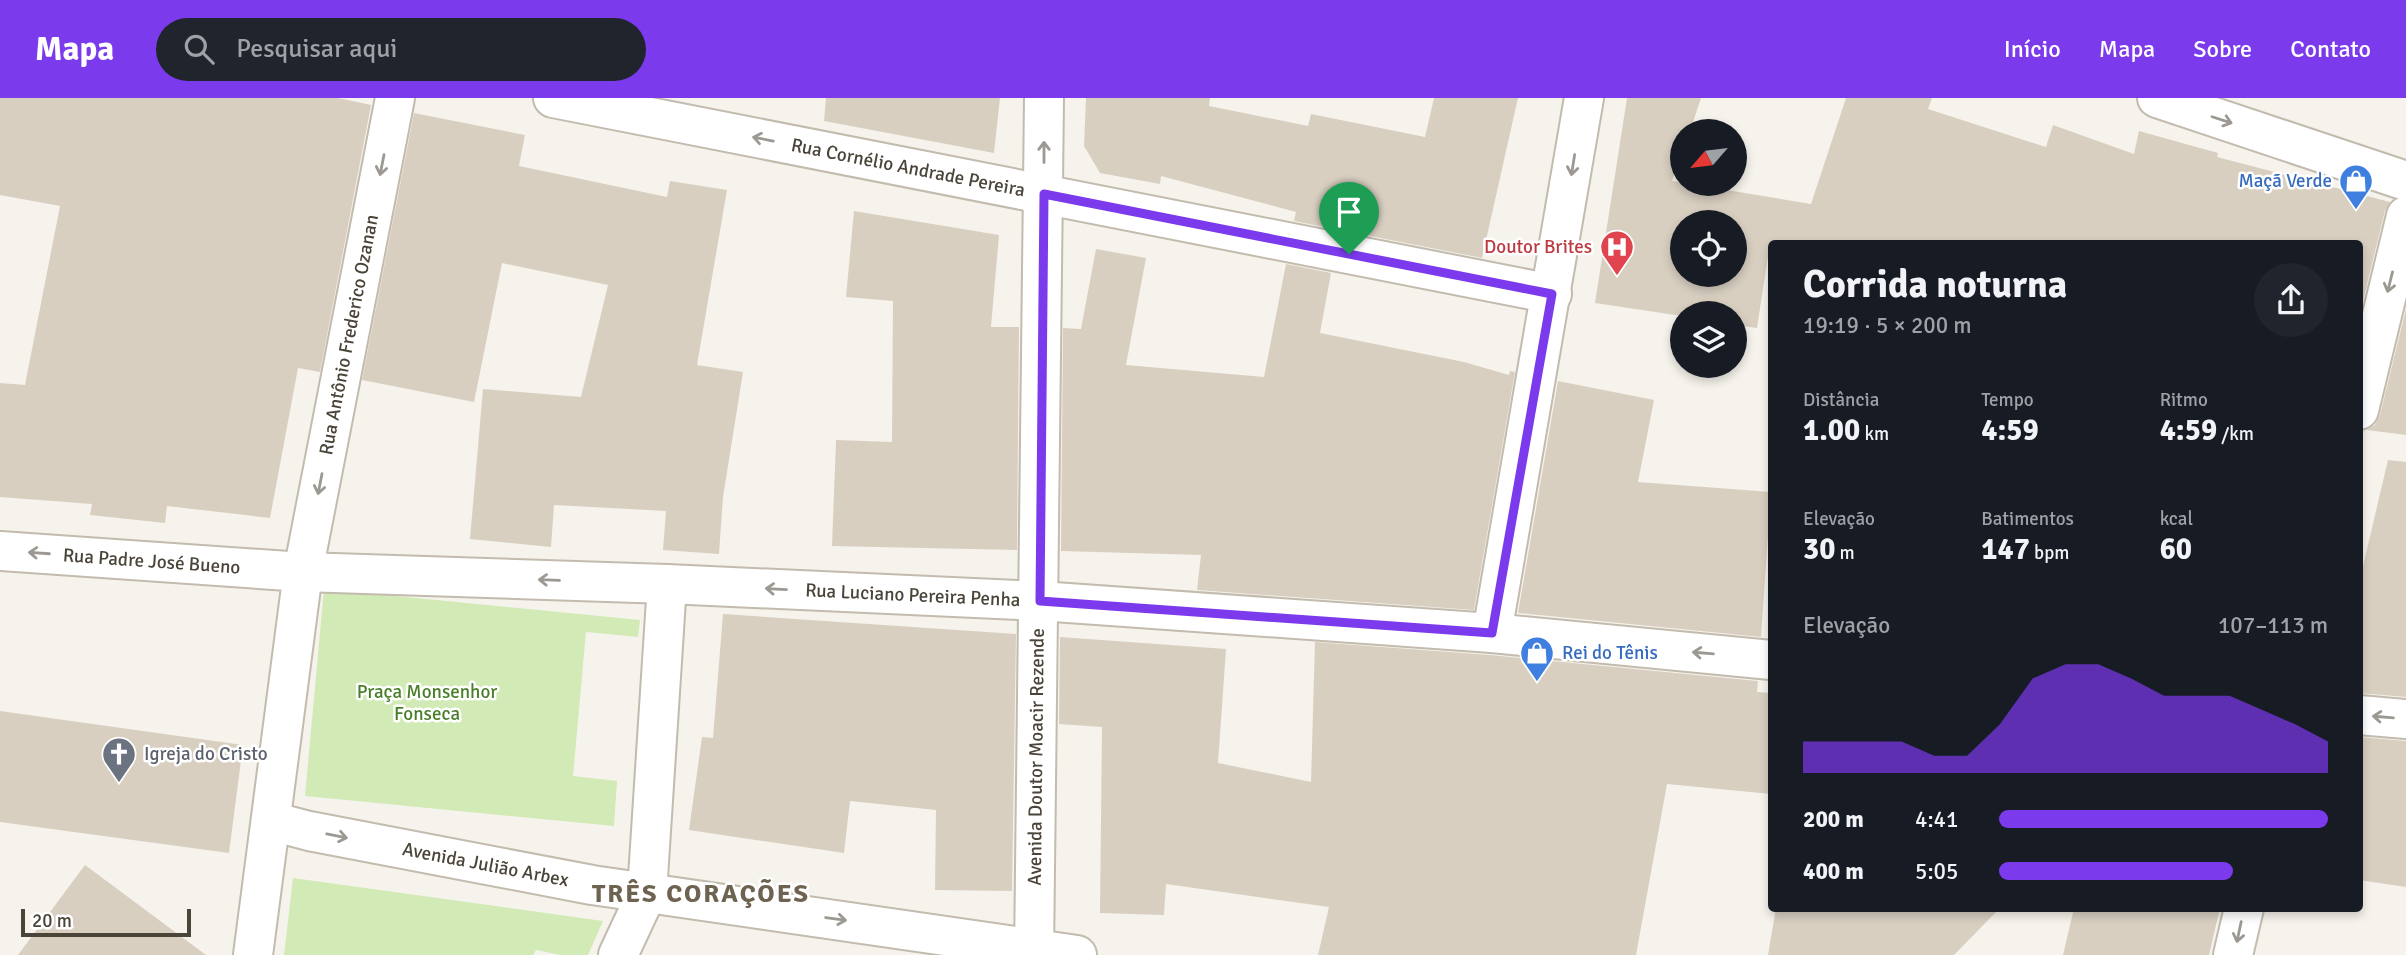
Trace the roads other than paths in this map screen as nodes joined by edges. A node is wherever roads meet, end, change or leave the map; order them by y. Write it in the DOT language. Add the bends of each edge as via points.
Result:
graph roads {
  1 [pos="395,98"];
  2 [pos="553,98"];
  3 [pos="1044,98"];
  4 [pos="1584,98"];
  5 [pos="2157,98"];
  6 [pos="2406,181"];
  7 [pos="1044,194"];
  8 [pos="2406,216"];
  9 [pos="1552,294"];
  10 [pos="2363,393"];
  11 [pos="0,551"];
  12 [pos="303,572"];
  13 [pos="667,584"];
  14 [pos="1040,601"];
  15 [pos="1492,633"];
  16 [pos="1768,660"];
  17 [pos="2363,715"];
  18 [pos="2406,719"];
  19 [pos="271,821"];
  20 [pos="647,892"];
  21 [pos="2243,912"];
  22 [pos="1035,951"];
  23 [pos="253,955"];
  24 [pos="618,955"];
  25 [pos="1077,955"];
  26 [pos="2234,955"];
  1 -- 12 [label="street, Rua Antônio Frederico Ozanan, one-way"];
  7 -- 2 [label="street, Rua Cornélio Andrade Pereira, one-way"];
  7 -- 3 [label="street, Avenida Doutor Moacir Rezende, one-way"];
  4 -- 9 [label="street, one-way"];
  5 -- 6 [label="street, one-way"];
  7 -- 9 [label="street, Rua Cornélio Andrade Pereira"];
  7 -- 14 [label="street, Avenida Doutor Moacir Rezende"];
  8 -- 10 [label="street, one-way"];
  9 -- 15 [label="street"];
  12 -- 11 [label="street, Rua Padre José Bueno, one-way"];
  13 -- 12 [label="street, Rua Luciano Pereira Penha, one-way"];
  12 -- 19 [label="street, Rua Antônio Frederico Ozanan"];
  14 -- 13 [label="street, Rua Luciano Pereira Penha, one-way"];
  13 -- 20 [label="street"];
  14 -- 15 [label="street, Rua Luciano Pereira Penha"];
  14 -- 22 [label="street, Avenida Doutor Moacir Rezende"];
  16 -- 15 [label="street, Rua Luciano Pereira Penha, one-way"];
  18 -- 17 [label="street, one-way"];
  19 -- 20 [label="street, Avenida Julião Arbex, one-way"];
  19 -- 23 [label="street, Rua Antônio Frederico Ozanan"];
  20 -- 22 [label="street, Avenida Julião Arbex, one-way"];
  20 -- 24 [label="street"];
  21 -- 26 [label="street, one-way"];
  22 -- 25 [label="street, Avenida Julião Arbex"];
}
